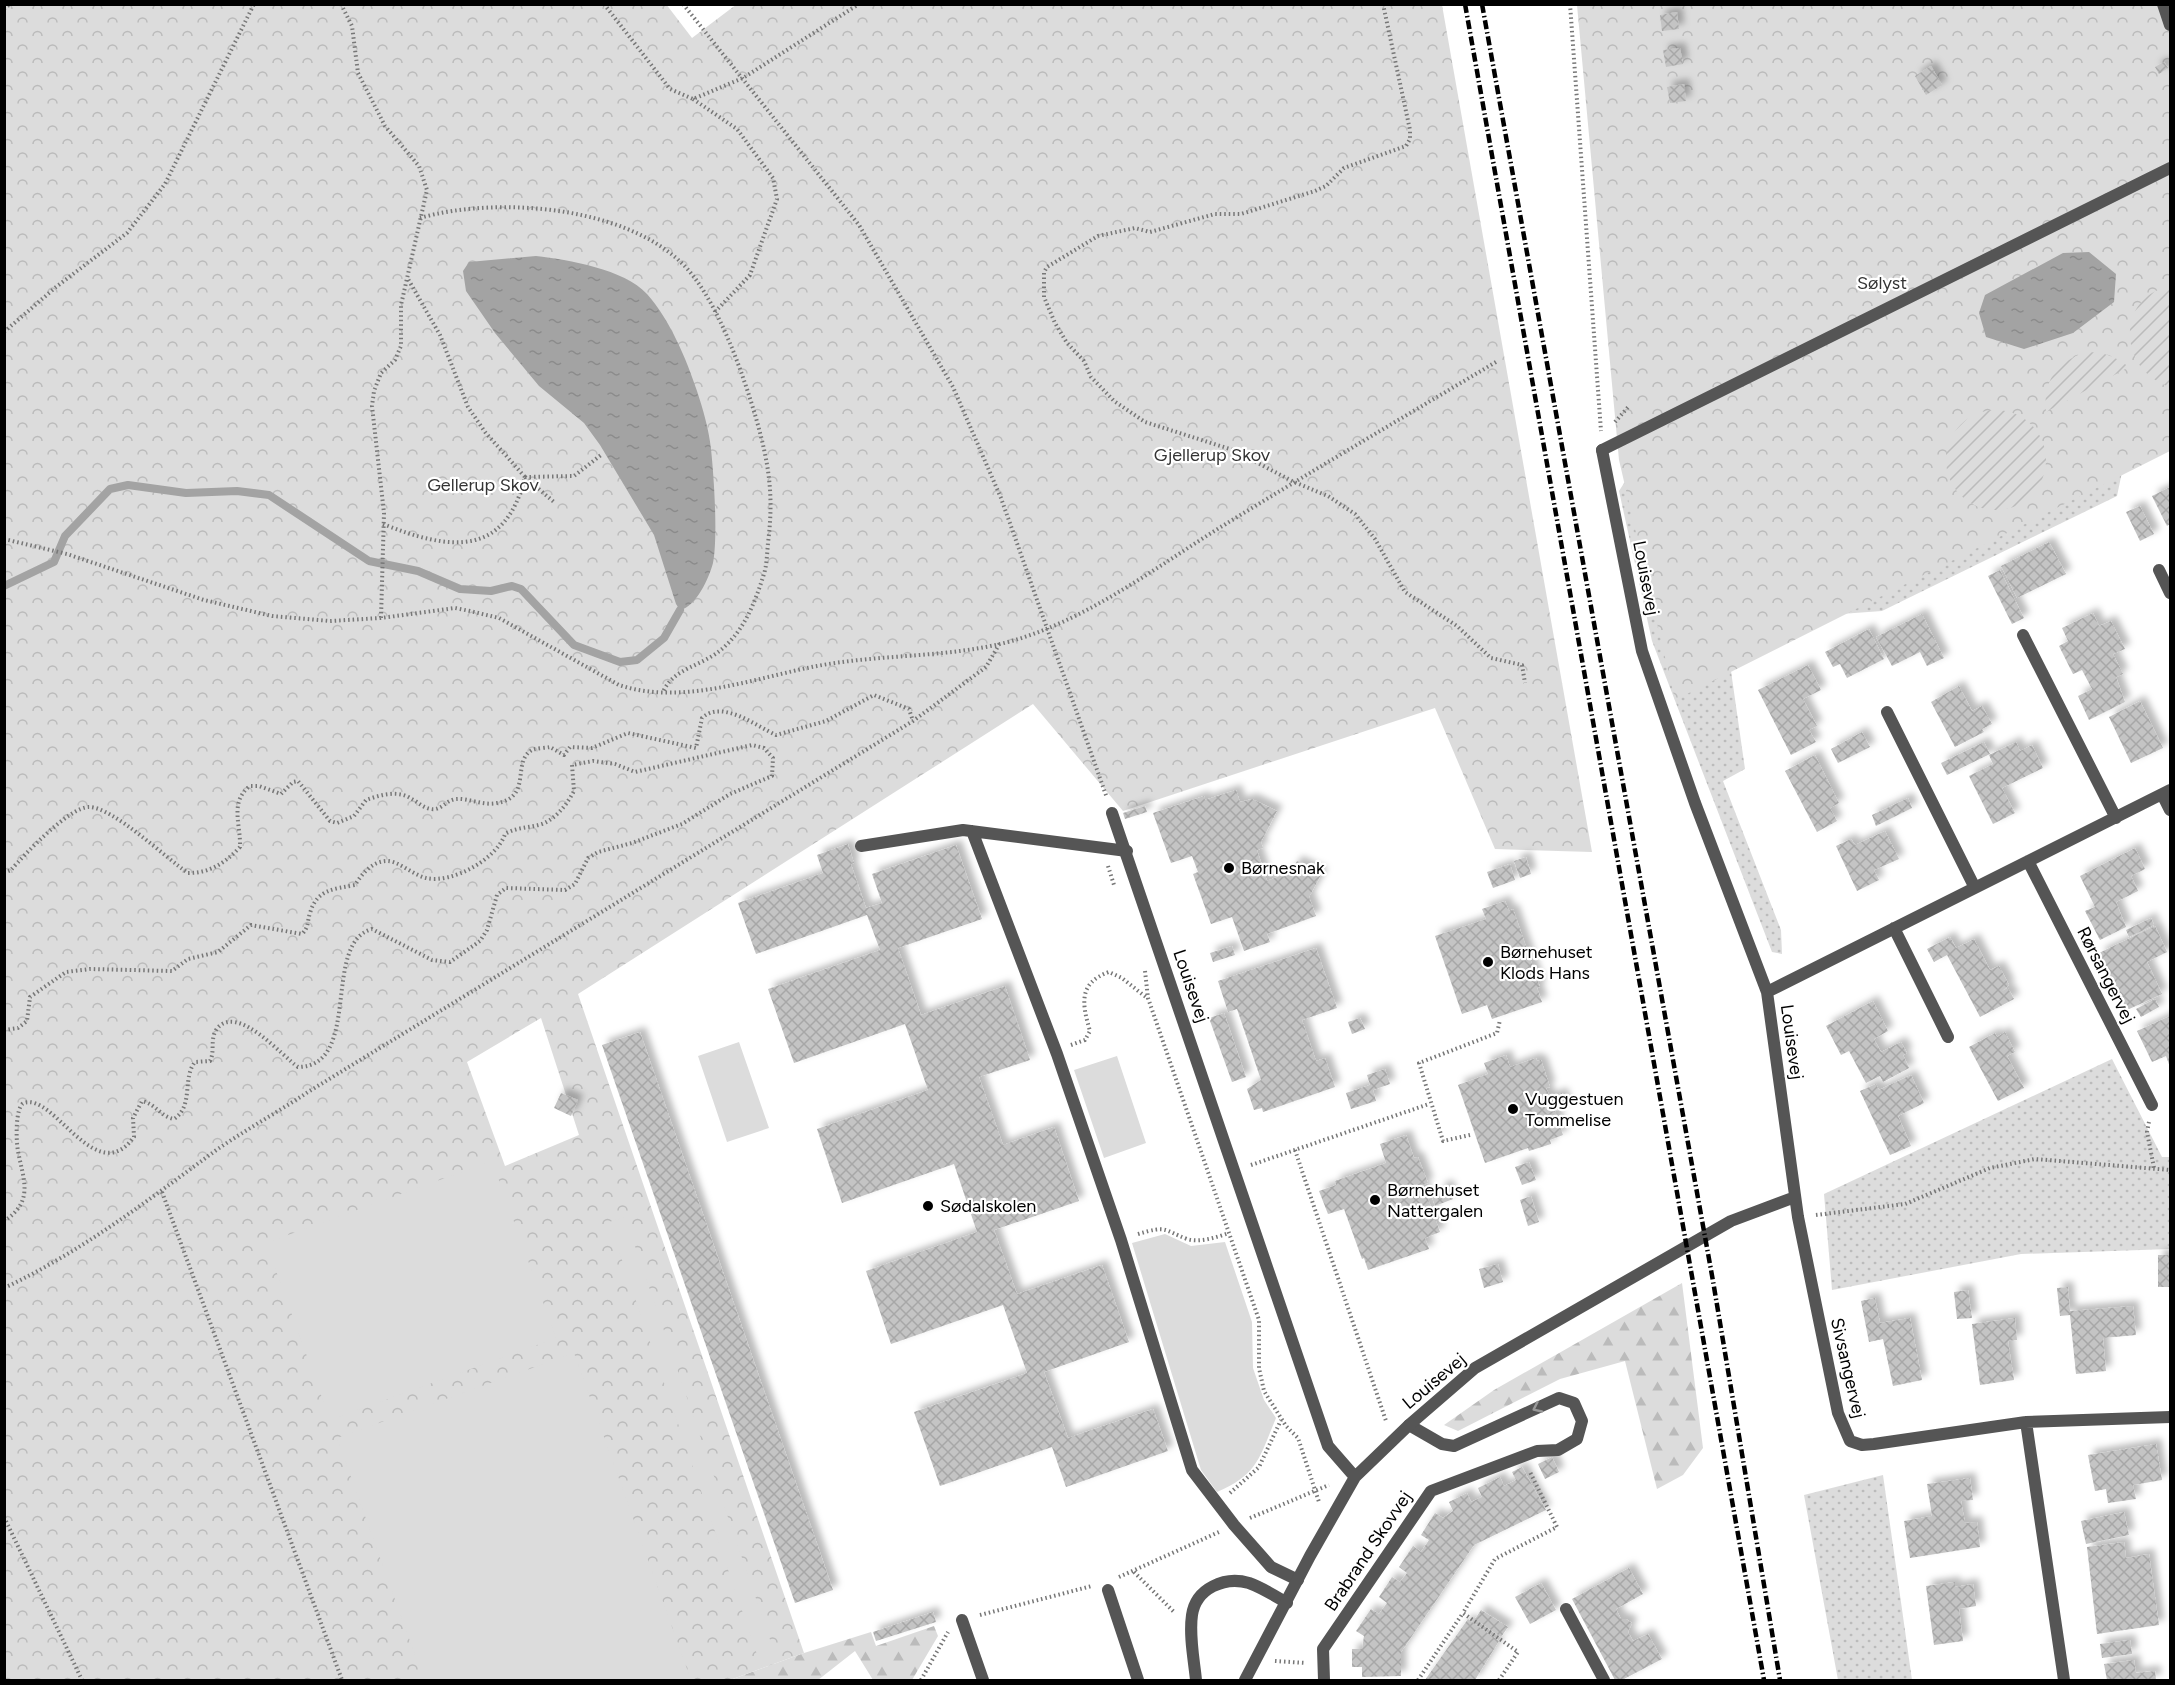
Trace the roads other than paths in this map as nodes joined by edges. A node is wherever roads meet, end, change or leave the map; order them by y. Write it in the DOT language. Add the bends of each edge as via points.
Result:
graph roads {
  1 [pos="2163,4"];
  2 [pos="2170,25"];
  3 [pos="2170,168"];
  4 [pos="2159,570"];
  5 [pos="2170,593"];
  6 [pos="2023,635"];
  7 [pos="1887,712"];
  8 [pos="2166,792"];
  9 [pos="2170,810"];
  10 [pos="1112,813"];
  11 [pos="2115,818"];
  12 [pos="972,831"];
  13 [pos="861,846"];
  14 [pos="1127,851"];
  15 [pos="2028,861"];
  16 [pos="1975,888"];
  17 [pos="1894,928"];
  18 [pos="1767,992"];
  19 [pos="1948,1037"];
  20 [pos="2151,1105"];
  21 [pos="1795,1197"];
  22 [pos="2170,1417"];
  23 [pos="2026,1422"];
  24 [pos="1409,1425"];
  25 [pos="1355,1477"];
  26 [pos="1298,1580"];
  27 [pos="1108,1590"];
  28 [pos="1287,1603"];
  29 [pos="1566,1609"];
  30 [pos="962,1620"];
  31 [pos="983,1680"];
  32 [pos="1138,1680"];
  33 [pos="1196,1680"];
  34 [pos="1245,1680"];
  35 [pos="1324,1680"];
  36 [pos="1604,1680"];
  37 [pos="2064,1680"];
  1 -- 2 [label="street"];
  3 -- 18 [label="street, Louisevej" via="1602,450 1642,651"];
  4 -- 5 [label="street"];
  6 -- 11 [label="street"];
  7 -- 16 [label="street"];
  8 -- 9 [label="street"];
  8 -- 11 [label="street"];
  10 -- 14 [label="street, Louisevej"];
  11 -- 15 [label="street"];
  12 -- 13 [label="street"];
  12 -- 14 [label="street"];
  12 -- 26 [label="street" via="1057,1054 1192,1470 1271,1566"];
  14 -- 25 [label="street, Louisevej" via="1328,1446"];
  15 -- 16 [label="street"];
  15 -- 20 [label="street, Rørsangervej"];
  16 -- 17 [label="street"];
  17 -- 18 [label="street"];
  17 -- 19 [label="street"];
  18 -- 21 [label="street, Louisevej"];
  21 -- 23 [label="street, Sivsangervej" via="1838,1413 1850,1441 1874,1444"];
  21 -- 24 [label="street, Louisevej" via="1731,1221 1475,1368"];
  22 -- 23 [label="street, Sivsangervej"];
  23 -- 37 [label="street"];
  24 -- 25 [label="street, Louisevej"];
  35 -- 24 [label="street, Brabrand Skovvej, one-way" via="1323,1649 1431,1491 1537,1451 1558,1450 1577,1439 1582,1421 1574,1403 1558,1398 1454,1446 1442,1444"];
  25 -- 26 [label="street, Louisevej"];
  26 -- 28 [label="street, Louisevej"];
  27 -- 32 [label="street"];
  28 -- 33 [label="street" via="1241,1581 1207,1589 1194,1606"];
  28 -- 34 [label="street, Louisevej"];
  29 -- 36 [label="street"];
  30 -- 31 [label="street"];
}
